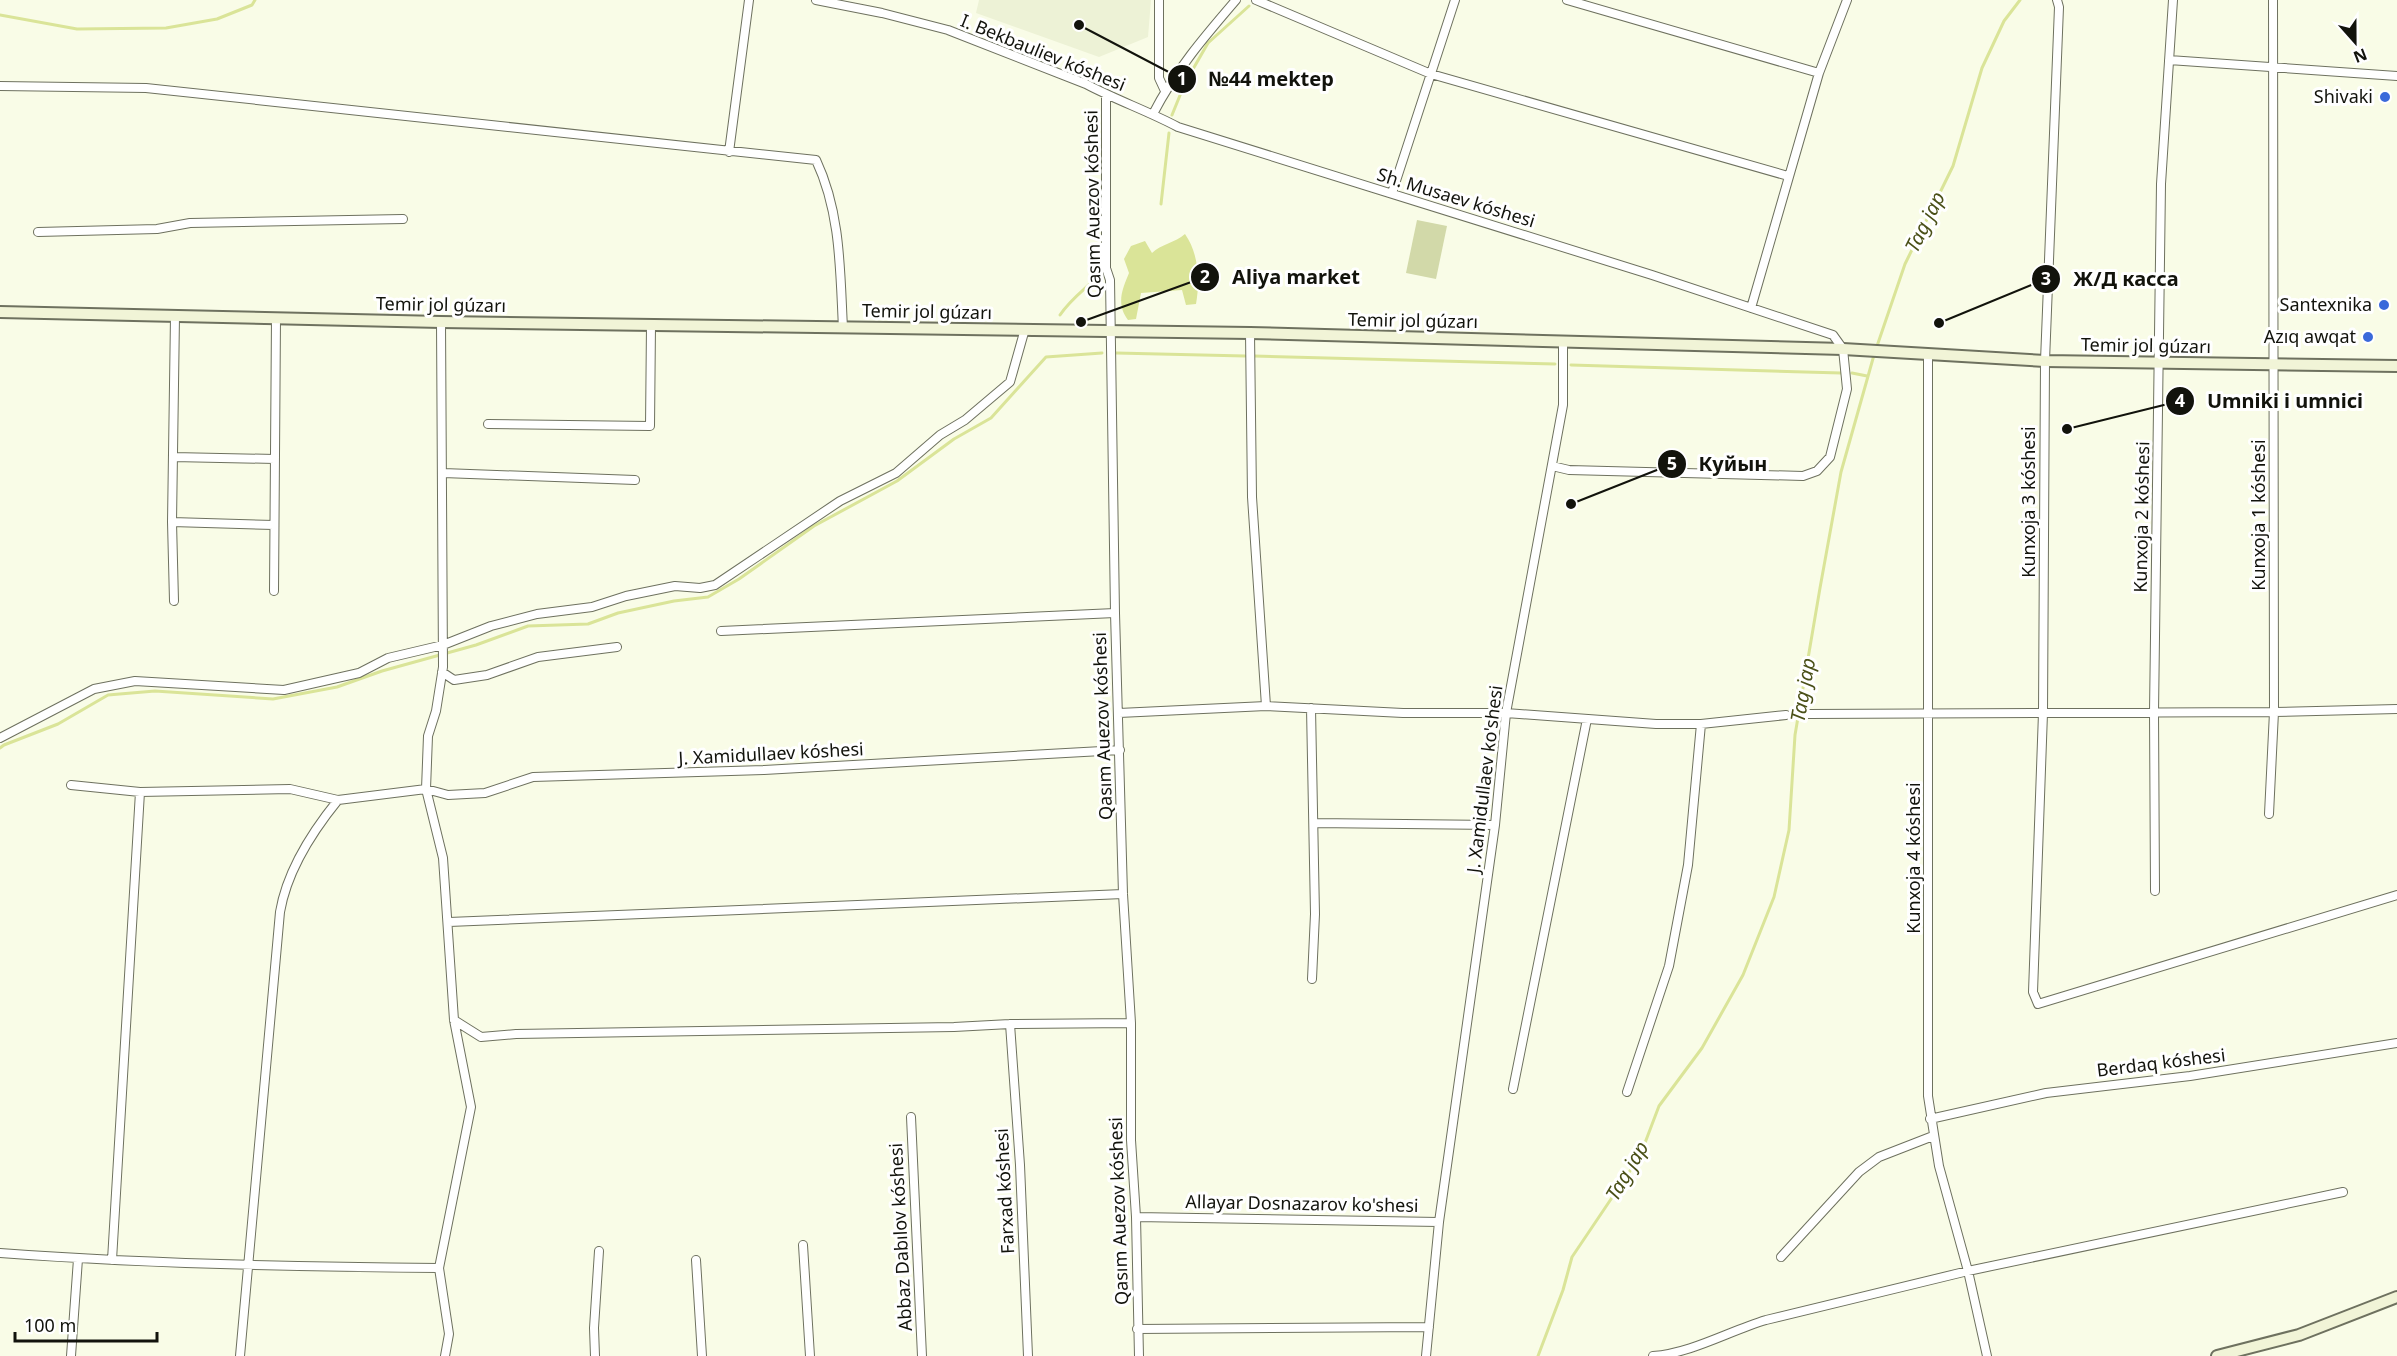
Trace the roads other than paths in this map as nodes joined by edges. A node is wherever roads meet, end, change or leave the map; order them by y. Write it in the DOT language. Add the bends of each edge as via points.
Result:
graph roads {
  1 [pos="749,0"];
  2 [pos="816,0"];
  3 [pos="1160,0"];
  4 [pos="1236,0"];
  5 [pos="1256,0"];
  6 [pos="1455,0"];
  7 [pos="1567,0"];
  8 [pos="1847,0"];
  9 [pos="2057,0"];
  10 [pos="2174,0"];
  11 [pos="2273,0"];
  12 [pos="2169,60"];
  13 [pos="2274,69"];
  14 [pos="1820,73"];
  15 [pos="1431,75"];
  16 [pos="2397,75"];
  17 [pos="0,86"];
  18 [pos="1165,91"];
  19 [pos="1106,95"];
  20 [pos="1153,114"];
  21 [pos="729,152"];
  22 [pos="1788,176"];
  23 [pos="1392,193"];
  24 [pos="403,219"];
  25 [pos="38,232"];
  26 [pos="1751,308"];
  27 [pos="0,312"];
  28 [pos="175,316"];
  29 [pos="276,318"];
  30 [pos="441,322"];
  31 [pos="651,325"];
  32 [pos="843,328"];
  33 [pos="1025,329"];
  34 [pos="1109,330"];
  35 [pos="1250,333"];
  36 [pos="1563,341"];
  37 [pos="1848,349"];
  38 [pos="1928,354"];
  39 [pos="2045,360"];
  40 [pos="2158,363"];
  41 [pos="2274,365"];
  42 [pos="2397,366"];
  43 [pos="488,424"];
  44 [pos="173,457"];
  45 [pos="275,459"];
  46 [pos="1552,466"];
  47 [pos="443,473"];
  48 [pos="635,480"];
  49 [pos="172,522"];
  50 [pos="274,525"];
  51 [pos="274,591"];
  52 [pos="174,601"];
  53 [pos="1115,614"];
  54 [pos="721,631"];
  55 [pos="443,645"];
  56 [pos="617,647"];
  57 [pos="443,669"];
  58 [pos="1266,706"];
  59 [pos="1311,708"];
  60 [pos="2397,709"];
  61 [pos="2154,712"];
  62 [pos="2274,712"];
  63 [pos="1119,713"];
  64 [pos="1506,713"];
  65 [pos="1929,713"];
  66 [pos="2043,713"];
  67 [pos="1808,714"];
  68 [pos="1786,715"];
  69 [pos="1587,719"];
  70 [pos="1701,723"];
  71 [pos="0,738"];
  72 [pos="1120,750"];
  73 [pos="71,785"];
  74 [pos="426,789"];
  75 [pos="140,792"];
  76 [pos="338,800"];
  77 [pos="2269,814"];
  78 [pos="1314,823"];
  79 [pos="1495,825"];
  80 [pos="2155,891"];
  81 [pos="1123,894"];
  82 [pos="2397,895"];
  83 [pos="449,922"];
  84 [pos="1312,979"];
  85 [pos="454,1020"];
  86 [pos="1131,1023"];
  87 [pos="1010,1024"];
  88 [pos="2397,1042"];
  89 [pos="1513,1089"];
  90 [pos="1627,1092"];
  91 [pos="911,1117"];
  92 [pos="1930,1119"];
  93 [pos="1933,1136"];
  94 [pos="2343,1192"];
  95 [pos="1136,1217"];
  96 [pos="1440,1222"];
  97 [pos="803,1245"];
  98 [pos="599,1251"];
  99 [pos="0,1252"];
  100 [pos="1781,1257"];
  101 [pos="78,1259"];
  102 [pos="112,1260"];
  103 [pos="696,1260"];
  104 [pos="248,1267"];
  105 [pos="439,1268"];
  106 [pos="1968,1271"];
  107 [pos="2397,1297"];
  108 [pos="1429,1328"];
  109 [pos="1137,1329"];
  110 [pos="71,1356"];
  111 [pos="240,1356"];
  112 [pos="445,1356"];
  113 [pos="595,1356"];
  114 [pos="702,1356"];
  115 [pos="810,1356"];
  116 [pos="922,1356"];
  117 [pos="1028,1356"];
  118 [pos="1139,1356"];
  119 [pos="1426,1356"];
  120 [pos="1653,1356"];
  121 [pos="1987,1356"];
  122 [pos="2217,1356"];
  1 -- 21 [label="street"];
  2 -- 19 [label="street, I. Bekbauliev kóshesi" via="948,30"];
  3 -- 18 [label="street" via="1159,78"];
  4 -- 18 [label="street"];
  5 -- 15 [label="street"];
  6 -- 15 [label="street"];
  7 -- 14 [label="street"];
  8 -- 14 [label="street"];
  9 -- 39 [label="street, Kunxoja 3 kóshesi"];
  10 -- 12 [label="street, Kunxoja 2 kóshesi"];
  11 -- 13 [label="street, Kunxoja 1 kóshesi"];
  12 -- 13 [label="street"];
  12 -- 40 [label="street, Kunxoja 2 kóshesi" via="2161,184"];
  13 -- 16 [label="street"];
  13 -- 41 [label="street, Kunxoja 1 kóshesi"];
  14 -- 22 [label="street"];
  15 -- 22 [label="street"];
  15 -- 23 [label="street"];
  17 -- 21 [label="street" via="146,88"];
  18 -- 20 [label="street"];
  19 -- 20 [label="street, I. Bekbauliev kóshesi"];
  19 -- 34 [label="street, Qasım Auezov kóshesi"];
  20 -- 23 [label="street, Sh. Musaev kóshesi" via="1178,127"];
  21 -- 32 [label="street" via="816,160 826,182 837,230"];
  22 -- 26 [label="street"];
  23 -- 26 [label="street, Sh. Musaev kóshesi"];
  24 -- 25 [label="street" via="189,222 157,229"];
  26 -- 37 [label="street, Sh. Musaev kóshesi" via="1833,335"];
  27 -- 28 [label="street, Temir jol gúzarı"];
  28 -- 29 [label="street, Temir jol gúzarı"];
  28 -- 44 [label="street"];
  29 -- 30 [label="street, Temir jol gúzarı"];
  29 -- 45 [label="street"];
  30 -- 31 [label="street, Temir jol gúzarı"];
  30 -- 47 [label="street"];
  31 -- 32 [label="street, Temir jol gúzarı"];
  31 -- 43 [label="street" via="650,426"];
  32 -- 33 [label="street, Temir jol gúzarı"];
  33 -- 34 [label="street, Temir jol gúzarı"];
  33 -- 55 [label="street" via="1010,382 964,420 896,473 840,501 715,585 675,586 592,607 537,614 491,626"];
  34 -- 35 [label="street, Temir jol gúzarı"];
  34 -- 53 [label="street, Qasım Auezov kóshesi"];
  35 -- 36 [label="street, Temir jol gúzarı"];
  35 -- 58 [label="street" via="1252,497"];
  36 -- 37 [label="street, Temir jol gúzarı"];
  36 -- 46 [label="street, J. Xamidullaev ko'shesi" via="1563,405"];
  37 -- 38 [label="street, Temir jol gúzarı"];
  37 -- 46 [label="street" via="1847,389 1830,457 1817,471 1803,476 1569,470"];
  38 -- 39 [label="street, Temir jol gúzarı"];
  38 -- 65 [label="street, Kunxoja 4 kóshesi"];
  39 -- 40 [label="street, Temir jol gúzarı"];
  39 -- 66 [label="street, Kunxoja 3 kóshesi"];
  40 -- 41 [label="street, Temir jol gúzarı"];
  40 -- 61 [label="street, Kunxoja 2 kóshesi"];
  41 -- 42 [label="street, Temir jol gúzarı"];
  41 -- 62 [label="street, Kunxoja 1 kóshesi"];
  44 -- 45 [label="street"];
  44 -- 49 [label="street"];
  45 -- 50 [label="street"];
  46 -- 64 [label="street, J. Xamidullaev ko'shesi"];
  47 -- 48 [label="street"];
  47 -- 55 [label="street"];
  49 -- 50 [label="street"];
  49 -- 52 [label="street"];
  50 -- 51 [label="street"];
  53 -- 54 [label="street"];
  53 -- 63 [label="street, Qasım Auezov kóshesi"];
  55 -- 57 [label="street"];
  55 -- 71 [label="street" via="388,658 358,673 284,690 135,681 94,689"];
  56 -- 57 [label="street" via="538,657 487,675 454,680"];
  57 -- 74 [label="street" via="428,736"];
  58 -- 59 [label="street"];
  58 -- 63 [label="street"];
  59 -- 64 [label="street"];
  59 -- 78 [label="street"];
  60 -- 62 [label="street"];
  61 -- 62 [label="street"];
  61 -- 66 [label="street"];
  61 -- 80 [label="street, Kunxoja 2 kóshesi"];
  62 -- 77 [label="street, Kunxoja 1 kóshesi"];
  63 -- 72 [label="street, Qasım Auezov kóshesi"];
  64 -- 69 [label="street"];
  64 -- 79 [label="street, J. Xamidullaev ko'shesi"];
  65 -- 66 [label="street"];
  65 -- 67 [label="street"];
  65 -- 92 [label="street, Kunxoja 4 kóshesi"];
  66 -- 82 [label="street, Kunxoja 3 kóshesi" via="2033,992 2037,1004"];
  68 -- 70 [label="street"];
  69 -- 70 [label="street"];
  69 -- 89 [label="street"];
  70 -- 90 [label="street" via="1688,865 1670,966"];
  72 -- 74 [label="street, J. Xamidullaev kóshesi" via="764,770 533,777 485,793 448,795"];
  72 -- 81 [label="street, Qasım Auezov kóshesi"];
  73 -- 75 [label="street"];
  74 -- 76 [label="street, J. Xamidullaev kóshesi"];
  74 -- 83 [label="street" via="443,858"];
  75 -- 76 [label="street" via="290,789"];
  75 -- 102 [label="street"];
  76 -- 104 [label="street" via="284,888"];
  78 -- 79 [label="street"];
  78 -- 84 [label="street"];
  79 -- 96 [label="street, J. Xamidullaev ko'shesi"];
  81 -- 83 [label="street"];
  81 -- 86 [label="street, Qasım Auezov kóshesi"];
  83 -- 85 [label="street"];
  85 -- 87 [label="street" via="482,1037"];
  85 -- 105 [label="street" via="471,1107"];
  86 -- 87 [label="street"];
  86 -- 95 [label="street, Qasım Auezov kóshesi" via="1131,1140"];
  87 -- 117 [label="street, Farxad kóshesi"];
  88 -- 92 [label="street, Berdaq kóshesi" via="2190,1076 2046,1093"];
  91 -- 116 [label="street, Abbaz Dabılov kóshesi"];
  92 -- 93 [label="street, Kunxoja 4 kóshesi"];
  93 -- 100 [label="street" via="1879,1157 1859,1172"];
  93 -- 106 [label="street, Kunxoja 4 kóshesi"];
  94 -- 106 [label="street"];
  95 -- 96 [label="street, Allayar Dosnazarov ko'shesi"];
  95 -- 109 [label="street, Qasım Auezov kóshesi"];
  96 -- 108 [label="street, Allayar Dosnazarov ko'shesi"];
  97 -- 115 [label="street"];
  98 -- 113 [label="street"];
  99 -- 101 [label="street"];
  101 -- 102 [label="street"];
  101 -- 110 [label="street"];
  102 -- 104 [label="street"];
  103 -- 114 [label="street"];
  104 -- 105 [label="street"];
  104 -- 111 [label="street"];
  105 -- 112 [label="street" via="449,1334"];
  106 -- 120 [label="street" via="1766,1320 1671,1355"];
  106 -- 121 [label="street, Kunxoja 4 kóshesi"];
  107 -- 122 [label="street" via="2299,1335"];
  108 -- 109 [label="street"];
  108 -- 119 [label="street, Allayar Dosnazarov ko'shesi"];
  109 -- 118 [label="street, Qasım Auezov kóshesi"];
}
